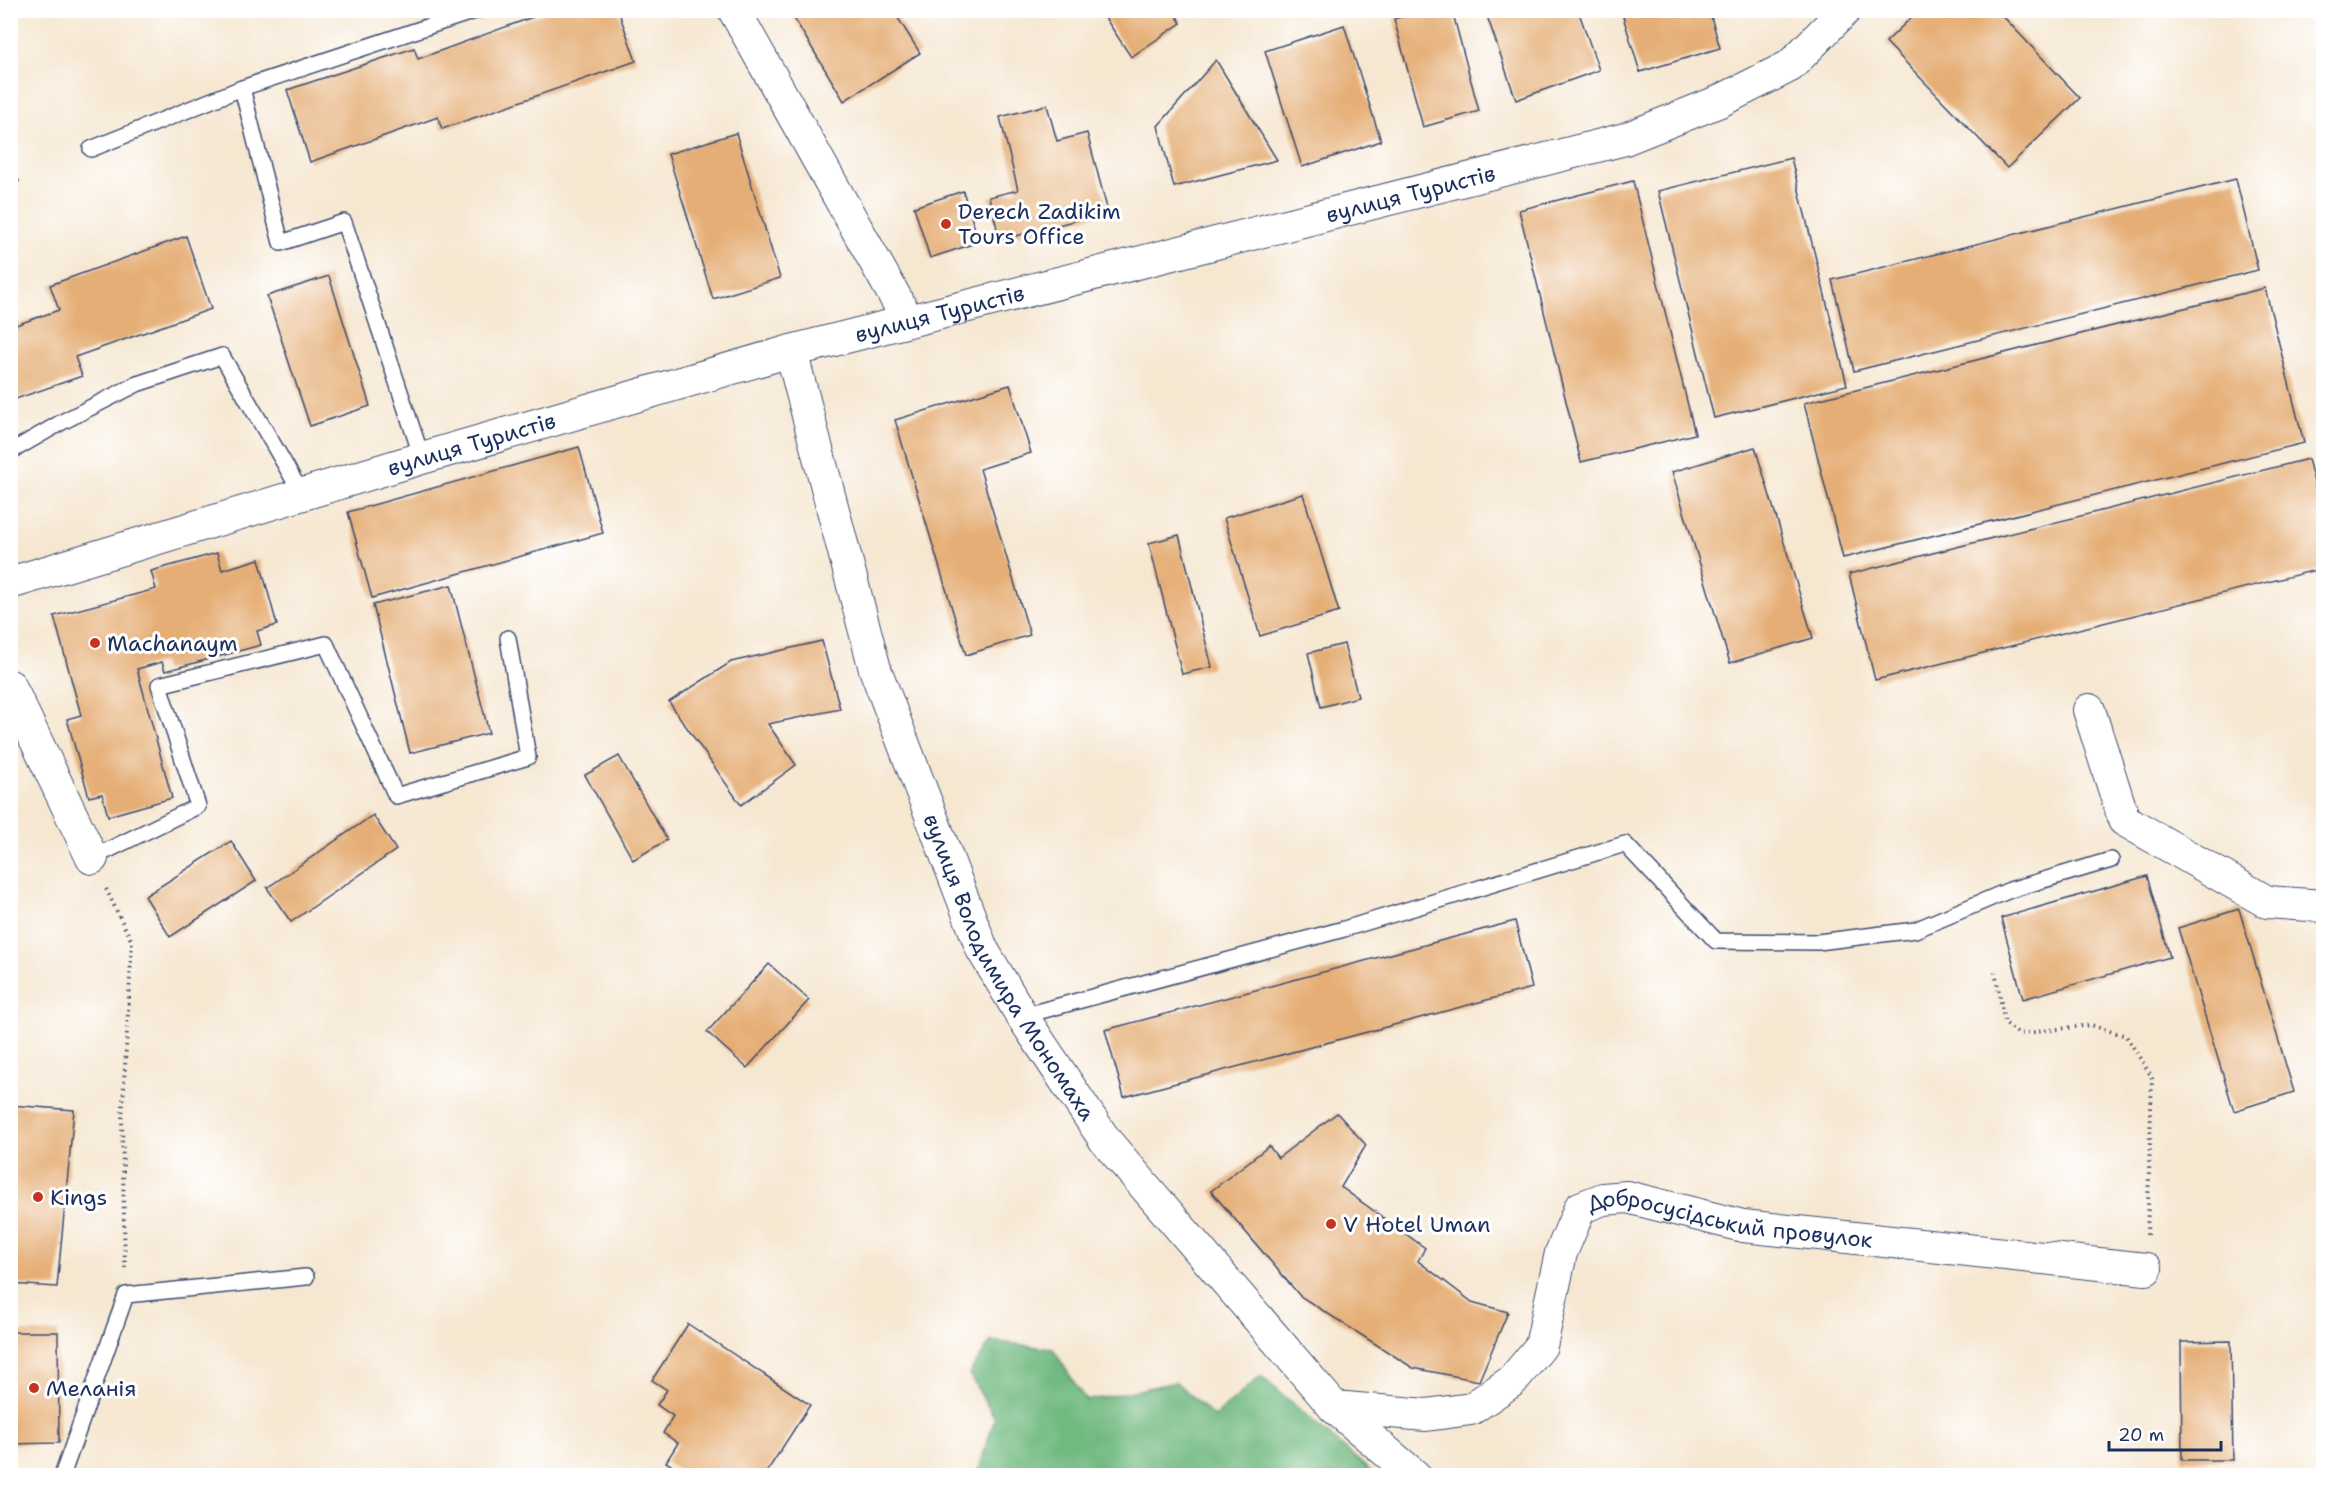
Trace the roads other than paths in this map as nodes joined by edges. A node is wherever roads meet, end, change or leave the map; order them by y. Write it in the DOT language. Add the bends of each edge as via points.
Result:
graph roads {
  1 [pos="478,10"];
  2 [pos="734,10"];
  3 [pos="1845,10"];
  4 [pos="242,88"];
  5 [pos="91,149"];
  6 [pos="908,320"];
  7 [pos="791,351"];
  8 [pos="10,452"];
  9 [pos="422,458"];
  10 [pos="302,494"];
  11 [pos="10,583"];
  12 [pos="508,638"];
  13 [pos="10,686"];
  14 [pos="2089,710"];
  15 [pos="92,858"];
  16 [pos="2111,860"];
  17 [pos="2324,906"];
  18 [pos="1022,1016"];
  19 [pos="2146,1269"];
  20 [pos="306,1277"];
  21 [pos="1334,1407"];
  22 [pos="62,1476"];
  23 [pos="1415,1476"];
  1 -- 4 [label="lane"];
  2 -- 6 [label="street"];
  3 -- 6 [label="street, вулиця Туристів" via="1790,66 1720,101 1625,138"];
  4 -- 5 [label="lane"];
  4 -- 9 [label="lane" via="281,243 344,222"];
  6 -- 7 [label="street, вулиця Туристів"];
  7 -- 9 [label="street, вулиця Туристів"];
  7 -- 18 [label="street, вулиця Володимира Мономаха" via="875,669 982,949"];
  8 -- 10 [label="lane" via="137,384 222,356"];
  9 -- 10 [label="street, вулиця Туристів"];
  10 -- 11 [label="street, вулиця Туристів"];
  12 -- 15 [label="lane" via="528,757 396,796 327,644 159,686 198,806"];
  13 -- 15 [label="street"];
  14 -- 17 [label="street" via="2124,820 2267,902"];
  16 -- 18 [label="lane" via="2010,890 1915,930 1818,942 1716,941 1625,844 1344,929"];
  18 -- 21 [label="street, вулиця Володимира Мономаха" via="1105,1140"];
  19 -- 21 [label="street, Добросусідський провулок" via="1743,1226 1627,1197 1603,1199 1581,1208 1561,1253 1541,1346 1512,1381 1471,1409 1426,1415"];
  20 -- 22 [label="lane" via="126,1295"];
  21 -- 23 [label="street, вулиця Володимира Мономаха"];
}
